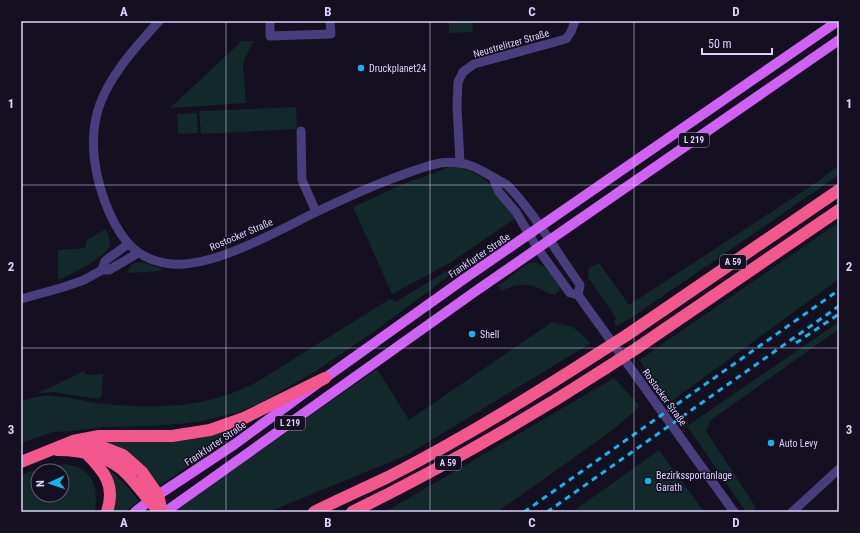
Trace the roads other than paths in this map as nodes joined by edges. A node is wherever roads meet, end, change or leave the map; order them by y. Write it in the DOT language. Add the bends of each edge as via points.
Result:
graph roads {
  1 [pos="159,21"];
  2 [pos="270,21"];
  3 [pos="330,21"];
  4 [pos="575,21"];
  5 [pos="838,21"];
  6 [pos="839,40"];
  7 [pos="300,131"];
  8 [pos="460,162"];
  9 [pos="493,178"];
  10 [pos="839,190"];
  11 [pos="839,210"];
  12 [pos="316,212"];
  13 [pos="541,227"];
  14 [pos="529,235"];
  15 [pos="550,241"];
  16 [pos="128,244"];
  17 [pos="538,249"];
  18 [pos="138,253"];
  19 [pos="102,270"];
  20 [pos="578,296"];
  21 [pos="21,299"];
  22 [pos="325,378"];
  23 [pos="73,441"];
  24 [pos="52,450"];
  25 [pos="85,452"];
  26 [pos="21,462"];
  27 [pos="839,469"];
  28 [pos="154,498"];
  29 [pos="108,512"];
  30 [pos="135,512"];
  31 [pos="161,512"];
  32 [pos="165,512"];
  33 [pos="314,512"];
  34 [pos="352,512"];
  35 [pos="734,512"];
  36 [pos="792,512"];
  1 -- 16 [label="street, Rostocker Straße" via="117,71 104,95 94,130 94,155 102,193 115,224"];
  2 -- 3 [label="street" via="270,36 331,34"];
  4 -- 8 [label="street, Neustrelitzer Straße" via="566,39 474,64 463,72 458,82 457,106"];
  5 -- 13 [label="main road, Frankfurter Straße / L 219"];
  6 -- 15 [label="main road, L 219"];
  7 -- 12 [label="street" via="302,180"];
  8 -- 9 [label="street, Rostocker Straße"];
  8 -- 12 [label="street, Rostocker Straße" via="426,166 389,179"];
  9 -- 13 [label="street, Rostocker Straße" via="507,185"];
  9 -- 14 [label="street, Rostocker Straße" via="499,192 516,212"];
  10 -- 33 [label="highway, A 59, bridge" via="536,394 388,477"];
  11 -- 34 [label="highway, A 59, bridge" via="637,348 541,410 405,486"];
  12 -- 18 [label="street, Rostocker Straße" via="223,255 197,263 172,264"];
  13 -- 14 [label="main road, Frankfurter Straße / L 219"];
  13 -- 15 [label="street, Rostocker Straße"];
  14 -- 17 [label="street, Rostocker Straße"];
  14 -- 22 [label="main road, Frankfurter Straße / L 219"];
  15 -- 17 [label="main road, L 219"];
  15 -- 20 [label="street, Rostocker Straße" via="580,285"];
  16 -- 18 [label="street, Rostocker Straße"];
  16 -- 19 [label="street" via="105,261"];
  17 -- 20 [label="street, Rostocker Straße" via="570,293"];
  17 -- 32 [label="main road, L 219"];
  18 -- 19 [label="street" via="109,270"];
  19 -- 21 [label="street" via="84,280"];
  20 -- 35 [label="street, Rostocker Straße"];
  22 -- 23 [label="highway" via="244,418 210,430 172,436 100,436"];
  22 -- 28 [label="main road, Frankfurter Straße / L 219" via="235,444"];
  23 -- 24 [label="highway"];
  23 -- 28 [label="highway" via="100,446 124,455 142,472"];
  24 -- 25 [label="highway"];
  24 -- 26 [label="highway"];
  25 -- 28 [label="highway" via="118,466"];
  25 -- 29 [label="highway" via="102,469 108,484"];
  27 -- 36 [label="street"];
  28 -- 30 [label="main road, Frankfurter Straße / L 219"];
  28 -- 31 [label="highway"];
}
